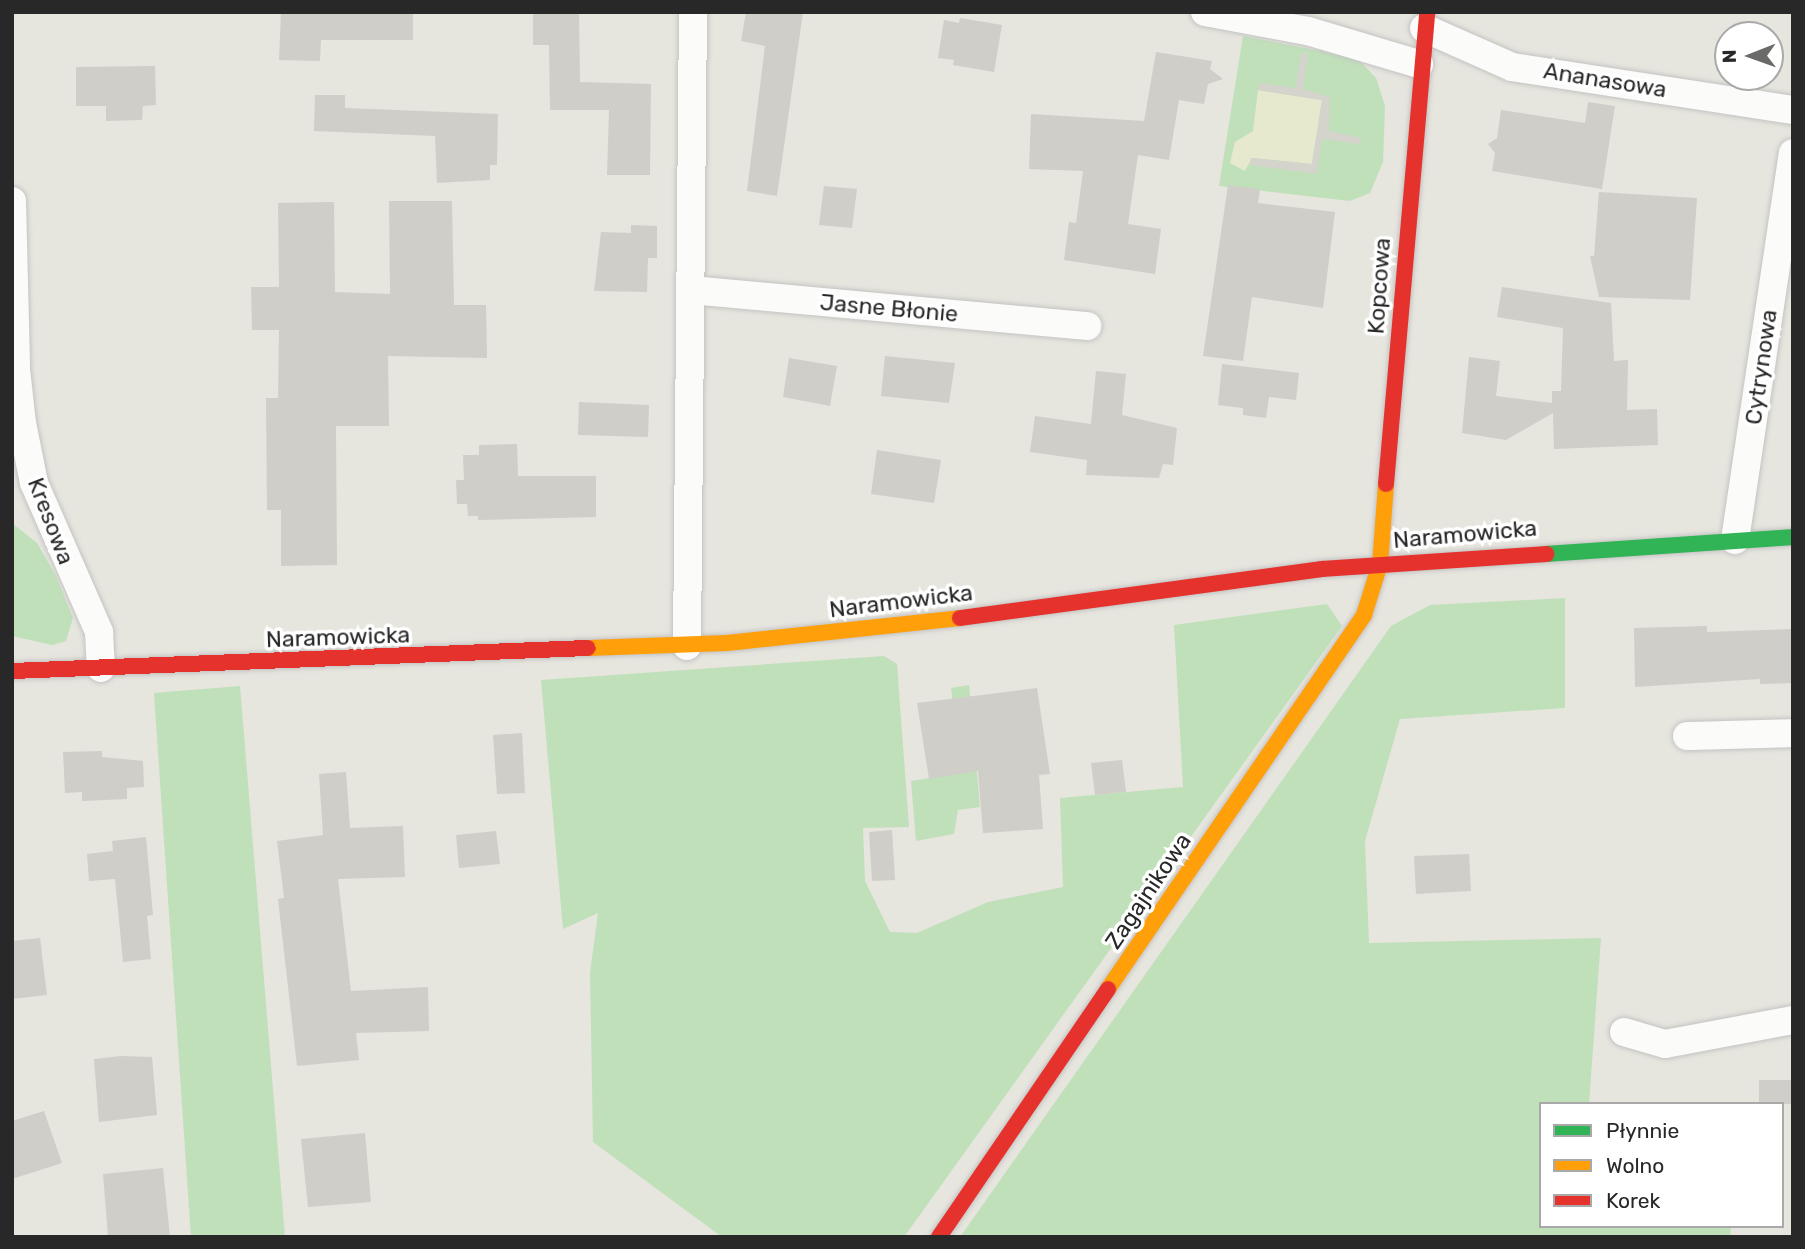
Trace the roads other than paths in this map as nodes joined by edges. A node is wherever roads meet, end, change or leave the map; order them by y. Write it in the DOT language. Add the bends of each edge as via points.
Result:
graph roads {
  1 [pos="693,12"];
  2 [pos="1205,12"];
  3 [pos="1426,20"];
  4 [pos="1419,64"];
  5 [pos="1793,110"];
  6 [pos="1793,153"];
  7 [pos="12,201"];
  8 [pos="691,290"];
  9 [pos="1087,326"];
  10 [pos="14,370"];
  11 [pos="1793,537"];
  12 [pos="1735,540"];
  13 [pos="1380,564"];
  14 [pos="687,646"];
  15 [pos="101,668"];
  16 [pos="12,671"];
  17 [pos="1793,733"];
  18 [pos="1687,736"];
  19 [pos="1793,1020"];
  20 [pos="1624,1032"];
  21 [pos="939,1237"];
  1 -- 8 [label="street"];
  2 -- 4 [label="street" via="1308,31"];
  3 -- 4 [label="street, Kopcowa"];
  3 -- 5 [label="street, Ananasowa" via="1512,67"];
  4 -- 13 [label="street, Kopcowa"];
  6 -- 12 [label="street, Cytrynowa"];
  7 -- 10 [label="street, Kresowa"];
  8 -- 9 [label="street, Jasne Błonie"];
  8 -- 14 [label="street"];
  10 -- 15 [label="street, Kresowa" via="34,483 99,632"];
  11 -- 12 [label="street, Naramowicka"];
  12 -- 13 [label="street, Naramowicka"];
  13 -- 14 [label="street, Naramowicka" via="890,627"];
  13 -- 21 [label="street, Zagajnikowa" via="1364,615"];
  14 -- 15 [label="street, Naramowicka"];
  15 -- 16 [label="street, Naramowicka"];
  17 -- 18 [label="street"];
  19 -- 20 [label="street" via="1665,1044"];
}
